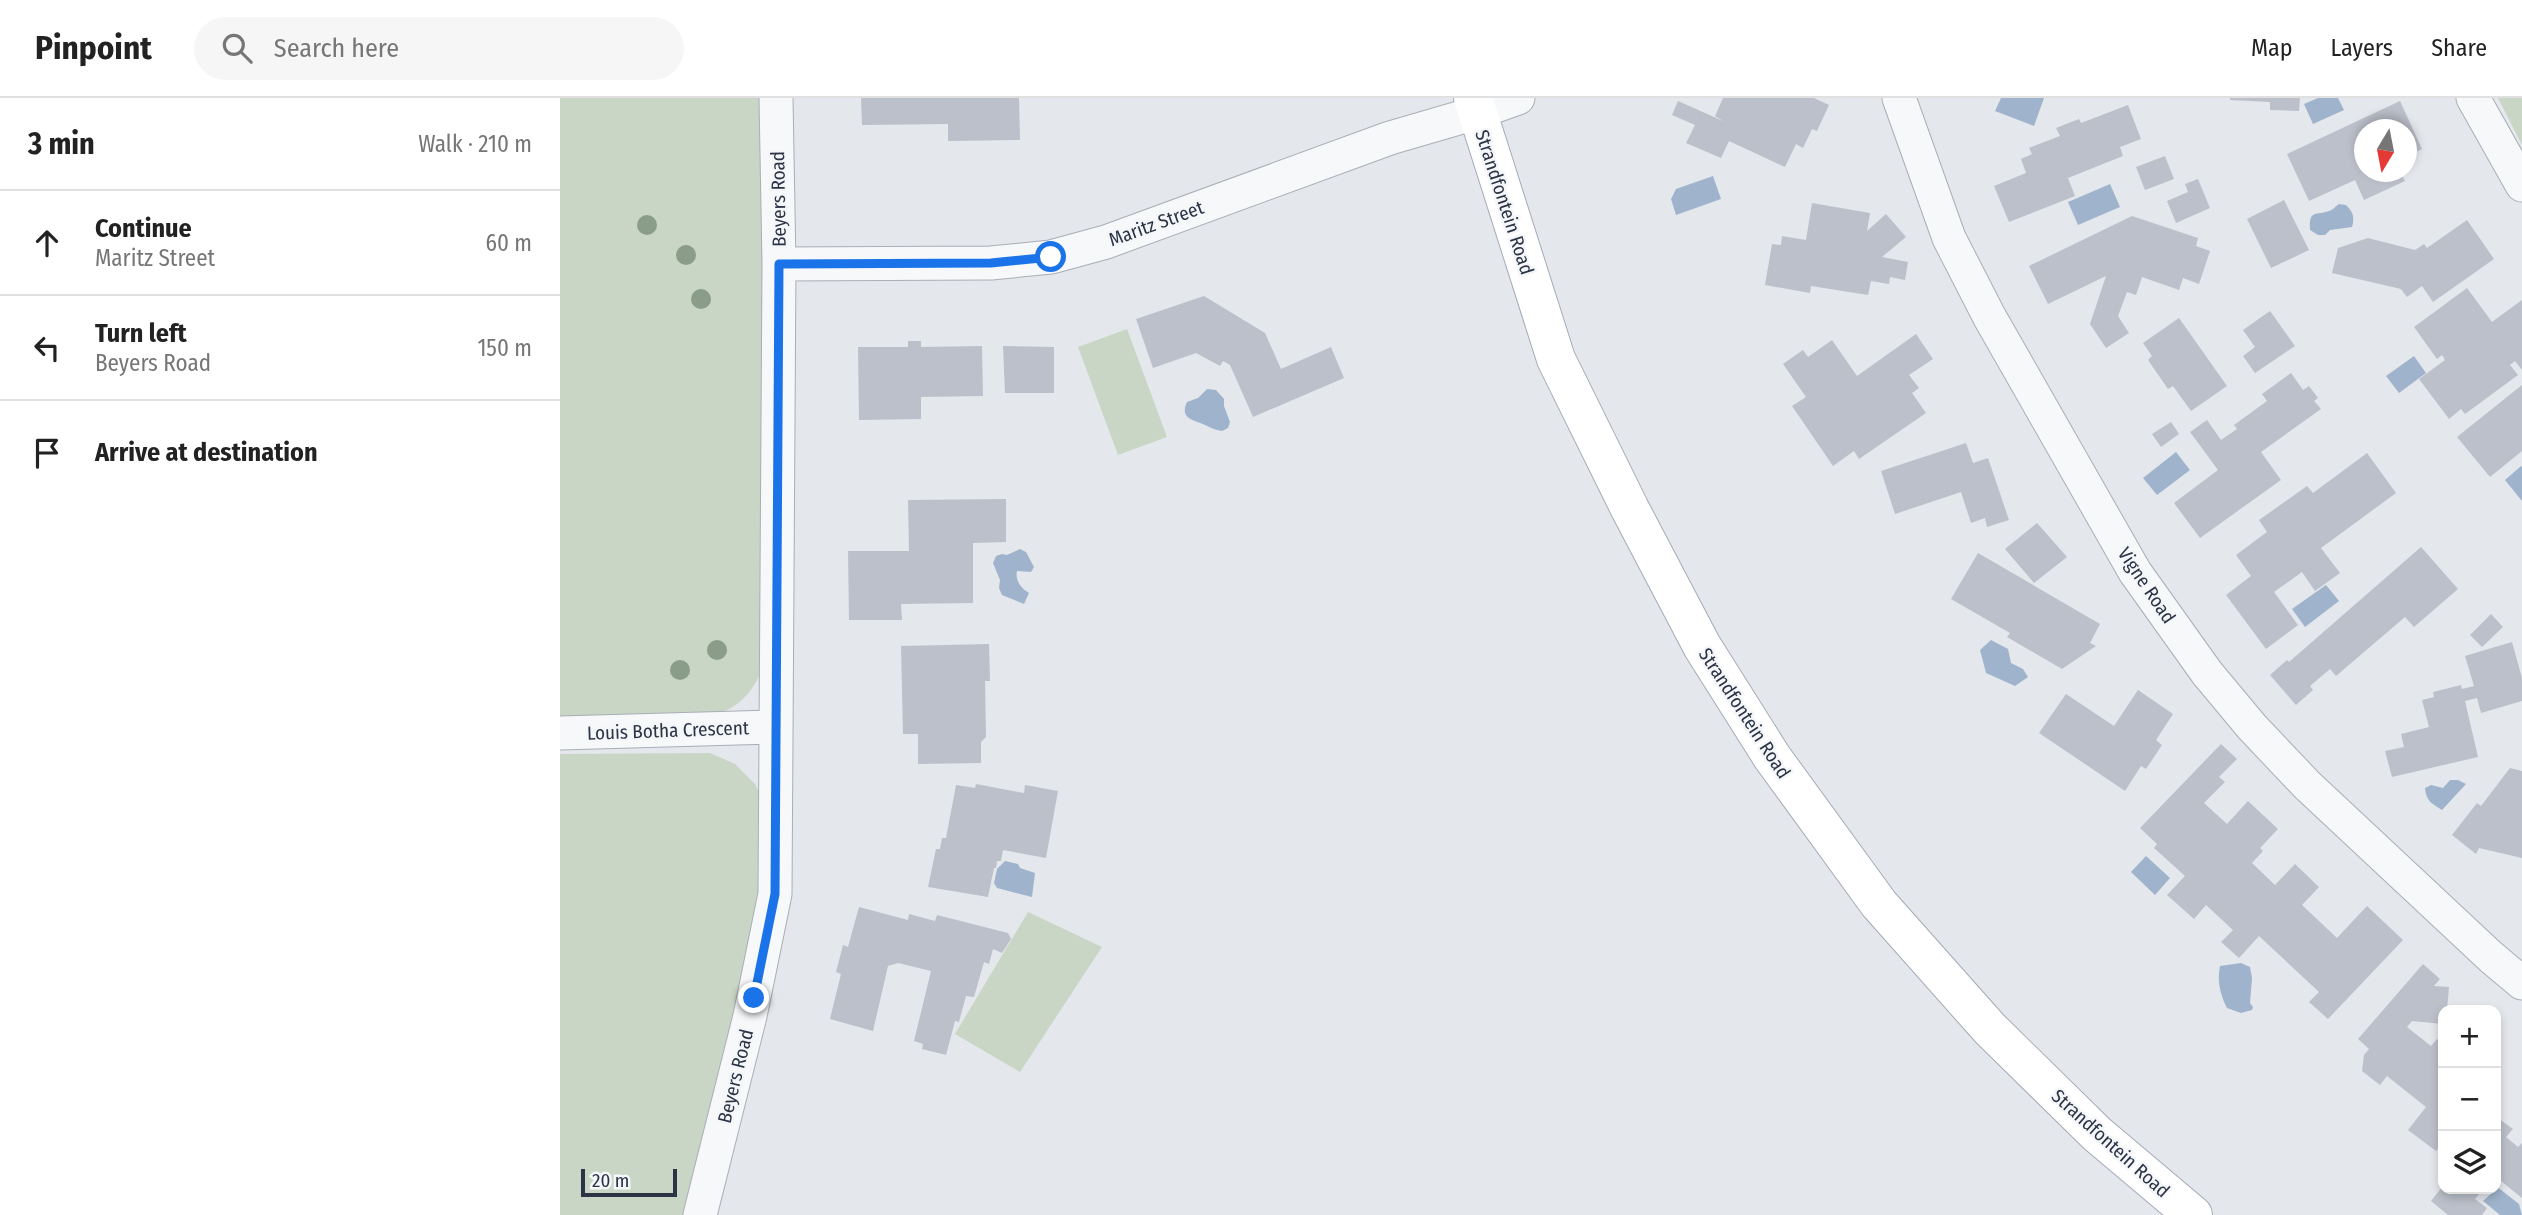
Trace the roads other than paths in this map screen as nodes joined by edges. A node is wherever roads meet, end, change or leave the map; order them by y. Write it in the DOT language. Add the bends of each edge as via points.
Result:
graph roads {
  1 [pos="776,98"];
  2 [pos="1518,98"];
  3 [pos="1899,98"];
  4 [pos="2473,98"];
  5 [pos="1474,106"];
  6 [pos="2522,185"];
  7 [pos="779,264"];
  8 [pos="775,727"];
  9 [pos="560,733"];
  10 [pos="2522,983"];
  11 [pos="700,1215"];
  12 [pos="2193,1215"];
  1 -- 7 [label="street, Beyers Road"];
  2 -- 5 [label="street, Maritz Street"];
  3 -- 10 [label="street, Vigne Road" via="1949,238 2143,583 2207,673 2279,756"];
  4 -- 6 [label="street"];
  5 -- 7 [label="street, Maritz Street" via="1106,242 1051,257 978,263"];
  5 -- 12 [label="main road, Strandfontein Road" via="1556,359 1702,646 1772,757 1879,904 1990,1029 2097,1133"];
  7 -- 8 [label="street, Beyers Road"];
  8 -- 9 [label="street, Louis Botha Crescent"];
  8 -- 11 [label="street, Beyers Road" via="775,894"];
}
